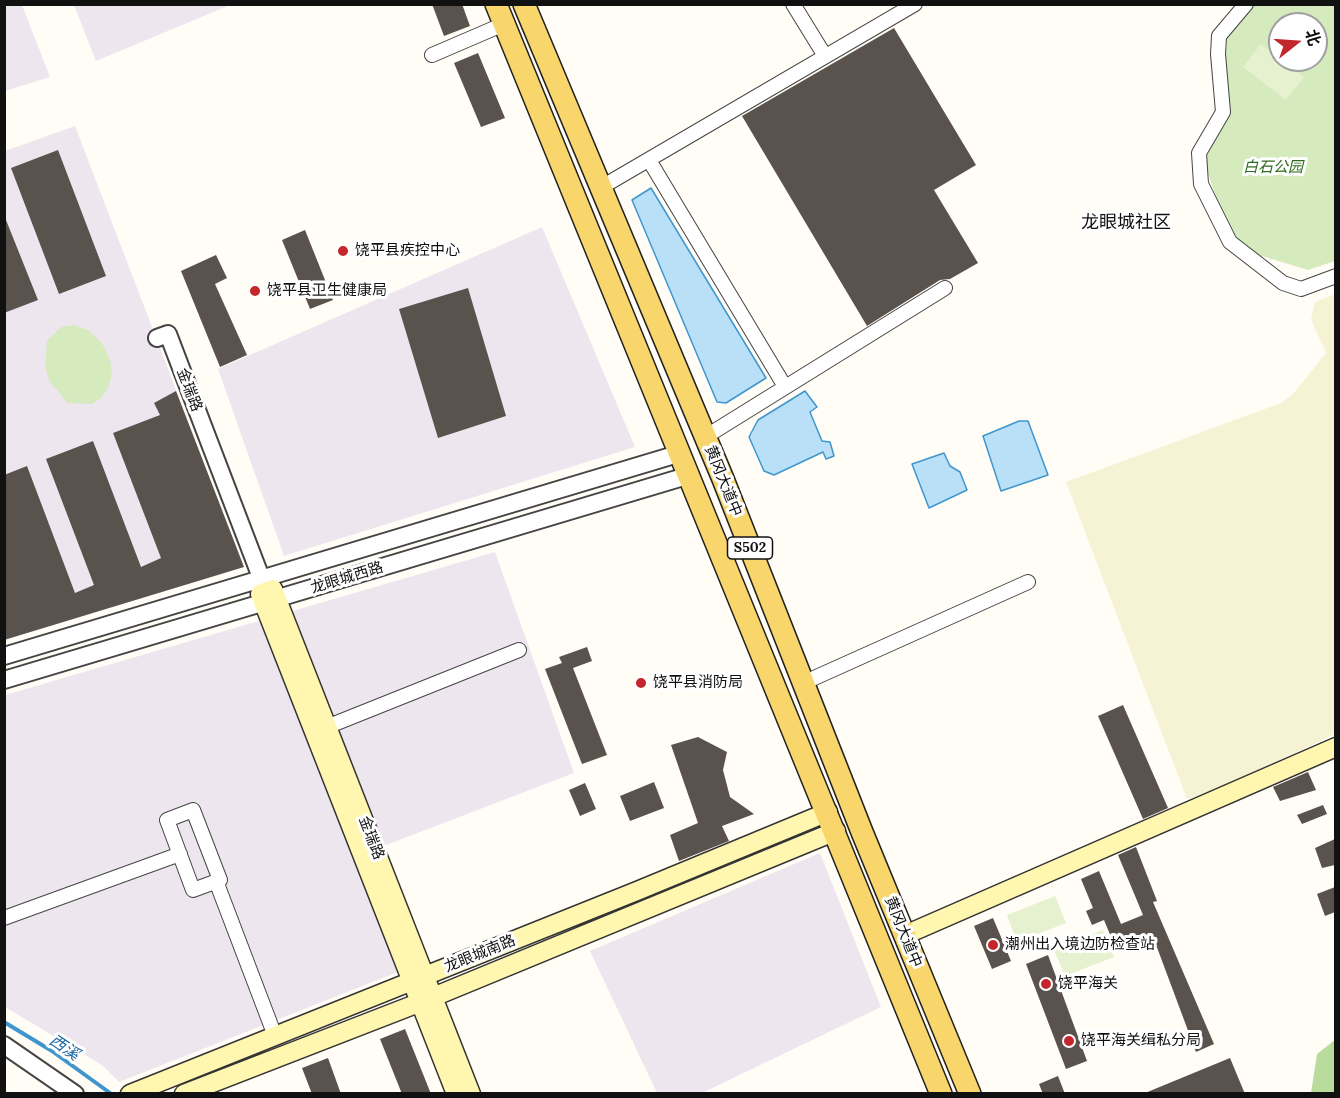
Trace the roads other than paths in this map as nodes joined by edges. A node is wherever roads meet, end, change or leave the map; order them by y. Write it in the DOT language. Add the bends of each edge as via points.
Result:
graph roads {
  1 [pos="496,4"];
  2 [pos="524,4"];
  3 [pos="793,4"];
  4 [pos="915,4"];
  5 [pos="1246,4"];
  6 [pos="504,24"];
  7 [pos="432,55"];
  8 [pos="825,56"];
  9 [pos="649,160"];
  10 [pos="600,188"];
  11 [pos="575,197"];
  12 [pos="1335,276"];
  13 [pos="945,288"];
  14 [pos="157,338"];
  15 [pos="784,385"];
  16 [pos="706,440"];
  17 [pos="681,453"];
  18 [pos="690,475"];
  19 [pos="1028,582"];
  20 [pos="266,591"];
  21 [pos="519,650"];
  22 [pos="790,651"];
  23 [pos="4,656"];
  24 [pos="765,661"];
  25 [pos="4,680"];
  26 [pos="803,683"];
  27 [pos="321,729"];
  28 [pos="1335,747"];
  29 [pos="832,821"];
  30 [pos="180,854"];
  31 [pos="216,881"];
  32 [pos="4,918"];
  33 [pos="905,935"];
  34 [pos="419,978"];
  35 [pos="427,999"];
  36 [pos="275,1036"];
  37 [pos="4,1045"];
  38 [pos="75,1094"];
  39 [pos="130,1094"];
  40 [pos="184,1094"];
  41 [pos="456,1094"];
  42 [pos="471,1094"];
  43 [pos="941,1094"];
  44 [pos="970,1094"];
  1 -- 6 [label="main road, 黄冈大道中 / S502"];
  2 -- 10 [label="main road, 黄冈大道中 / S502"];
  3 -- 8 [label="street"];
  4 -- 8 [label="street"];
  5 -- 12 [label="street" via="1219,36 1223,112 1199,153 1201,184 1230,242 1282,283 1301,289"];
  6 -- 7 [label="street"];
  6 -- 11 [label="main road, 黄冈大道中 / S502"];
  8 -- 9 [label="street"];
  9 -- 10 [label="street"];
  9 -- 15 [label="street"];
  10 -- 11 [label="main road"];
  10 -- 16 [label="main road, 黄冈大道中 / S502"];
  11 -- 17 [label="main road, 黄冈大道中 / S502"];
  13 -- 15 [label="street"];
  14 -- 20 [label="street, 金瑞路" via="168,334"];
  15 -- 16 [label="street"];
  16 -- 17 [label="main road"];
  16 -- 22 [label="main road, 黄冈大道中 / S502"];
  17 -- 18 [label="main road, 黄冈大道中 / S502"];
  17 -- 23 [label="street, 龙眼城西路"];
  18 -- 24 [label="main road, 黄冈大道中 / S502"];
  18 -- 25 [label="street, 龙眼城西路"];
  19 -- 26 [label="street"];
  20 -- 27 [label="main road, 金瑞路" via="273,589"];
  21 -- 27 [label="street"];
  22 -- 24 [label="main road"];
  22 -- 26 [label="main road, 黄冈大道中 / S502"];
  24 -- 29 [label="main road, 黄冈大道中 / S502"];
  26 -- 33 [label="main road, 黄冈大道中 / S502"];
  27 -- 34 [label="main road, 金瑞路"];
  28 -- 33 [label="main road"];
  29 -- 34 [label="main road, 龙眼城南路"];
  29 -- 35 [label="main road, 龙眼城南路"];
  29 -- 43 [label="main road, 黄冈大道中 / S502"];
  30 -- 31 [label="street" via="193,890"];
  30 -- 31 [label="street" via="167,820 194,810 220,880"];
  30 -- 32 [label="street"];
  31 -- 36 [label="street"];
  33 -- 44 [label="main road, 黄冈大道中 / S502"];
  34 -- 35 [label="main road, 金瑞路"];
  34 -- 36 [label="main road, 龙眼城南路"];
  35 -- 40 [label="main road, 龙眼城南路"];
  35 -- 41 [label="main road, 金瑞路"];
  35 -- 42 [label="main road, 金瑞路"];
  36 -- 39 [label="main road, 龙眼城南路"];
  37 -- 38 [label="street"];
}
